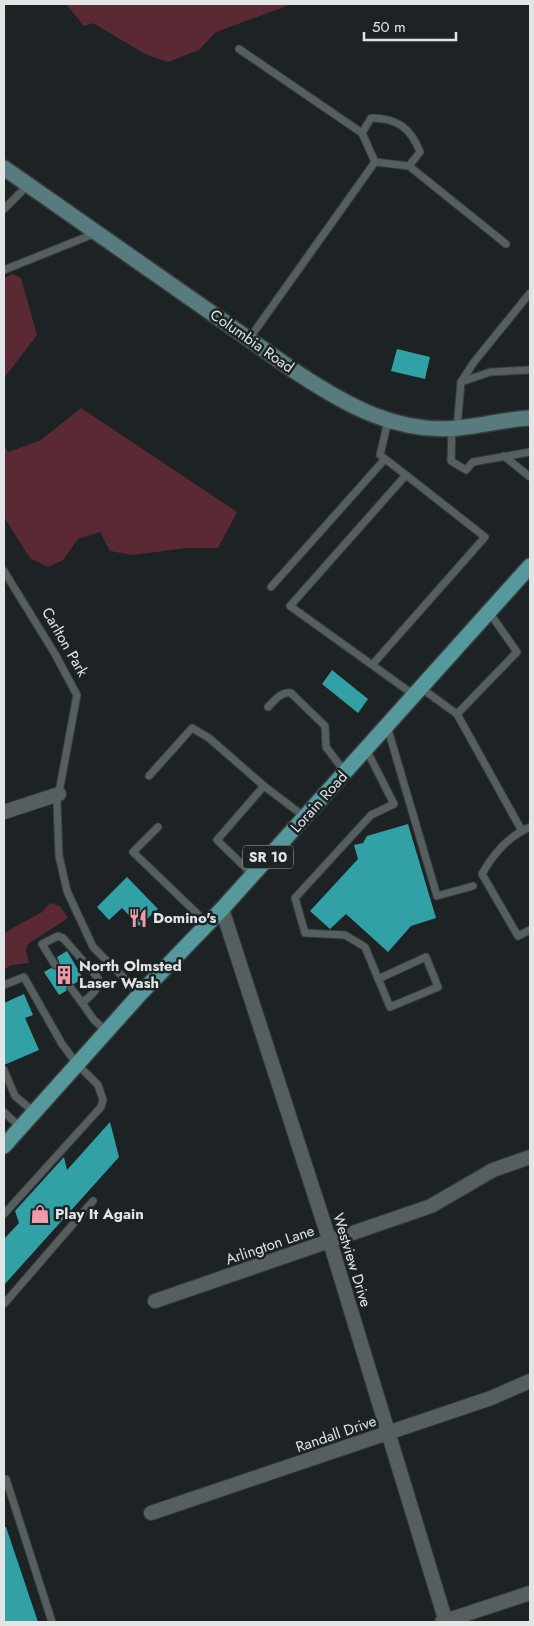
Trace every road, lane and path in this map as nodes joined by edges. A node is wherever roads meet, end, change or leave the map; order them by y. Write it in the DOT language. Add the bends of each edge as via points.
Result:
graph roads {
  1 [pos="239,49"];
  2 [pos="362,133"];
  3 [pos="375,162"];
  4 [pos="409,166"];
  5 [pos="4,168"];
  6 [pos="28,185"];
  7 [pos="4,209"];
  8 [pos="97,233"];
  9 [pos="506,244"];
  10 [pos="4,270"];
  11 [pos="530,293"];
  12 [pos="249,340"];
  13 [pos="530,370"];
  14 [pos="461,382"];
  15 [pos="530,418"];
  16 [pos="388,421"];
  17 [pos="455,428"];
  18 [pos="530,452"];
  19 [pos="504,456"];
  20 [pos="385,459"];
  21 [pos="406,475"];
  22 [pos="530,477"];
  23 [pos="530,566"];
  24 [pos="4,571"];
  25 [pos="271,587"];
  26 [pos="489,612"];
  27 [pos="372,665"];
  28 [pos="417,692"];
  29 [pos="268,707"];
  30 [pos="457,714"];
  31 [pos="387,726"];
  32 [pos="366,749"];
  33 [pos="345,772"];
  34 [pos="149,776"];
  35 [pos="264,786"];
  36 [pos="58,794"];
  37 [pos="4,812"];
  38 [pos="305,817"];
  39 [pos="158,827"];
  40 [pos="530,827"];
  41 [pos="522,831"];
  42 [pos="252,875"];
  43 [pos="473,886"];
  44 [pos="222,910"];
  45 [pos="208,924"];
  46 [pos="530,930"];
  47 [pos="56,965"];
  48 [pos="378,978"];
  49 [pos="4,985"];
  50 [pos="71,988"];
  51 [pos="140,994"];
  52 [pos="82,1003"];
  53 [pos="106,1031"];
  54 [pos="77,1064"];
  55 [pos="4,1070"];
  56 [pos="4,1112"];
  57 [pos="34,1112"];
  58 [pos="20,1127"];
  59 [pos="4,1146"];
  60 [pos="530,1157"];
  61 [pos="93,1201"];
  62 [pos="4,1214"];
  63 [pos="330,1242"];
  64 [pos="155,1301"];
  65 [pos="4,1304"];
  66 [pos="530,1381"];
  67 [pos="387,1434"];
  68 [pos="4,1480"];
  69 [pos="152,1513"];
  70 [pos="530,1593"];
  71 [pos="52,1622"];
  72 [pos="445,1622"];
  1 -- 2 [label="lane"];
  2 -- 3 [label="lane"];
  2 -- 4 [label="lane" via="371,118 390,118 414,136 420,152"];
  3 -- 4 [label="lane"];
  3 -- 12 [label="lane"];
  4 -- 9 [label="lane"];
  5 -- 6 [label="main road, Columbia Road"];
  6 -- 7 [label="lane"];
  6 -- 8 [label="main road, Columbia Road"];
  8 -- 10 [label="lane"];
  8 -- 12 [label="main road, Columbia Road"];
  11 -- 14 [label="lane"];
  12 -- 16 [label="main road, Columbia Road" via="336,398"];
  13 -- 14 [label="lane" via="490,372"];
  14 -- 17 [label="lane"];
  15 -- 17 [label="main road, Columbia Road"];
  16 -- 17 [label="main road, Columbia Road" via="424,428"];
  16 -- 20 [label="lane" via="379,452"];
  17 -- 19 [label="lane" via="451,461 466,470 473,462"];
  18 -- 19 [label="lane"];
  19 -- 22 [label="lane"];
  20 -- 21 [label="lane"];
  20 -- 25 [label="lane"];
  21 -- 27 [label="lane" via="485,537"];
  21 -- 27 [label="lane" via="290,606"];
  23 -- 26 [label="main road, Lorain Road / SR 10"];
  24 -- 36 [label="lane, Carlton Park" via="77,695"];
  26 -- 28 [label="main road, Lorain Road / SR 10"];
  26 -- 30 [label="lane" via="517,652"];
  27 -- 28 [label="lane"];
  28 -- 30 [label="lane"];
  28 -- 31 [label="main road, Lorain Road / SR 10"];
  29 -- 33 [label="lane" via="280,696 292,693 325,726 326,747"];
  30 -- 41 [label="lane"];
  31 -- 32 [label="main road, Lorain Road / SR 10"];
  31 -- 43 [label="lane" via="437,896"];
  32 -- 33 [label="main road, Lorain Road / SR 10"];
  32 -- 48 [label="lane" via="394,804 371,816 295,898 305,933 345,935 365,947"];
  33 -- 38 [label="main road, Lorain Road / SR 10"];
  34 -- 35 [label="lane" via="192,728 209,738"];
  35 -- 38 [label="lane"];
  35 -- 42 [label="lane" via="217,840"];
  36 -- 37 [label="street"];
  36 -- 51 [label="lane, Carlton Park" via="59,856 67,891 93,947"];
  38 -- 42 [label="main road, Lorain Road / SR 10"];
  39 -- 45 [label="lane" via="133,852"];
  40 -- 41 [label="lane"];
  41 -- 46 [label="lane" via="492,856 482,874 518,936"];
  42 -- 44 [label="main road, Lorain Road / SR 10"];
  44 -- 45 [label="main road, Lorain Road / SR 10"];
  44 -- 63 [label="street, Westview Drive"];
  45 -- 51 [label="main road, Lorain Road / SR 10"];
  47 -- 52 [label="lane" via="42,944 58,936 98,978 96,990"];
  48 -- 48 [label="lane" via="390,1007 438,987 426,957"];
  49 -- 54 [label="lane" via="24,976 62,1044"];
  50 -- 52 [label="lane"];
  51 -- 53 [label="main road, Lorain Road / SR 10"];
  52 -- 53 [label="lane"];
  53 -- 54 [label="main road, Lorain Road / SR 10"];
  54 -- 57 [label="main road, Lorain Road / SR 10"];
  54 -- 62 [label="lane" via="98,1085 103,1100 100,1107"];
  55 -- 57 [label="lane" via="15,1096"];
  56 -- 58 [label="lane"];
  57 -- 58 [label="main road, Lorain Road / SR 10"];
  58 -- 59 [label="main road, Lorain Road / SR 10"];
  60 -- 63 [label="street, Arlington Lane" via="493,1170 431,1206"];
  61 -- 65 [label="lane"];
  63 -- 64 [label="street, Arlington Lane"];
  63 -- 67 [label="street, Westview Drive"];
  66 -- 67 [label="street, Randall Drive"];
  67 -- 69 [label="street, Randall Drive"];
  67 -- 72 [label="street, Westview Drive"];
  68 -- 71 [label="lane"];
  70 -- 72 [label="street"];
}
